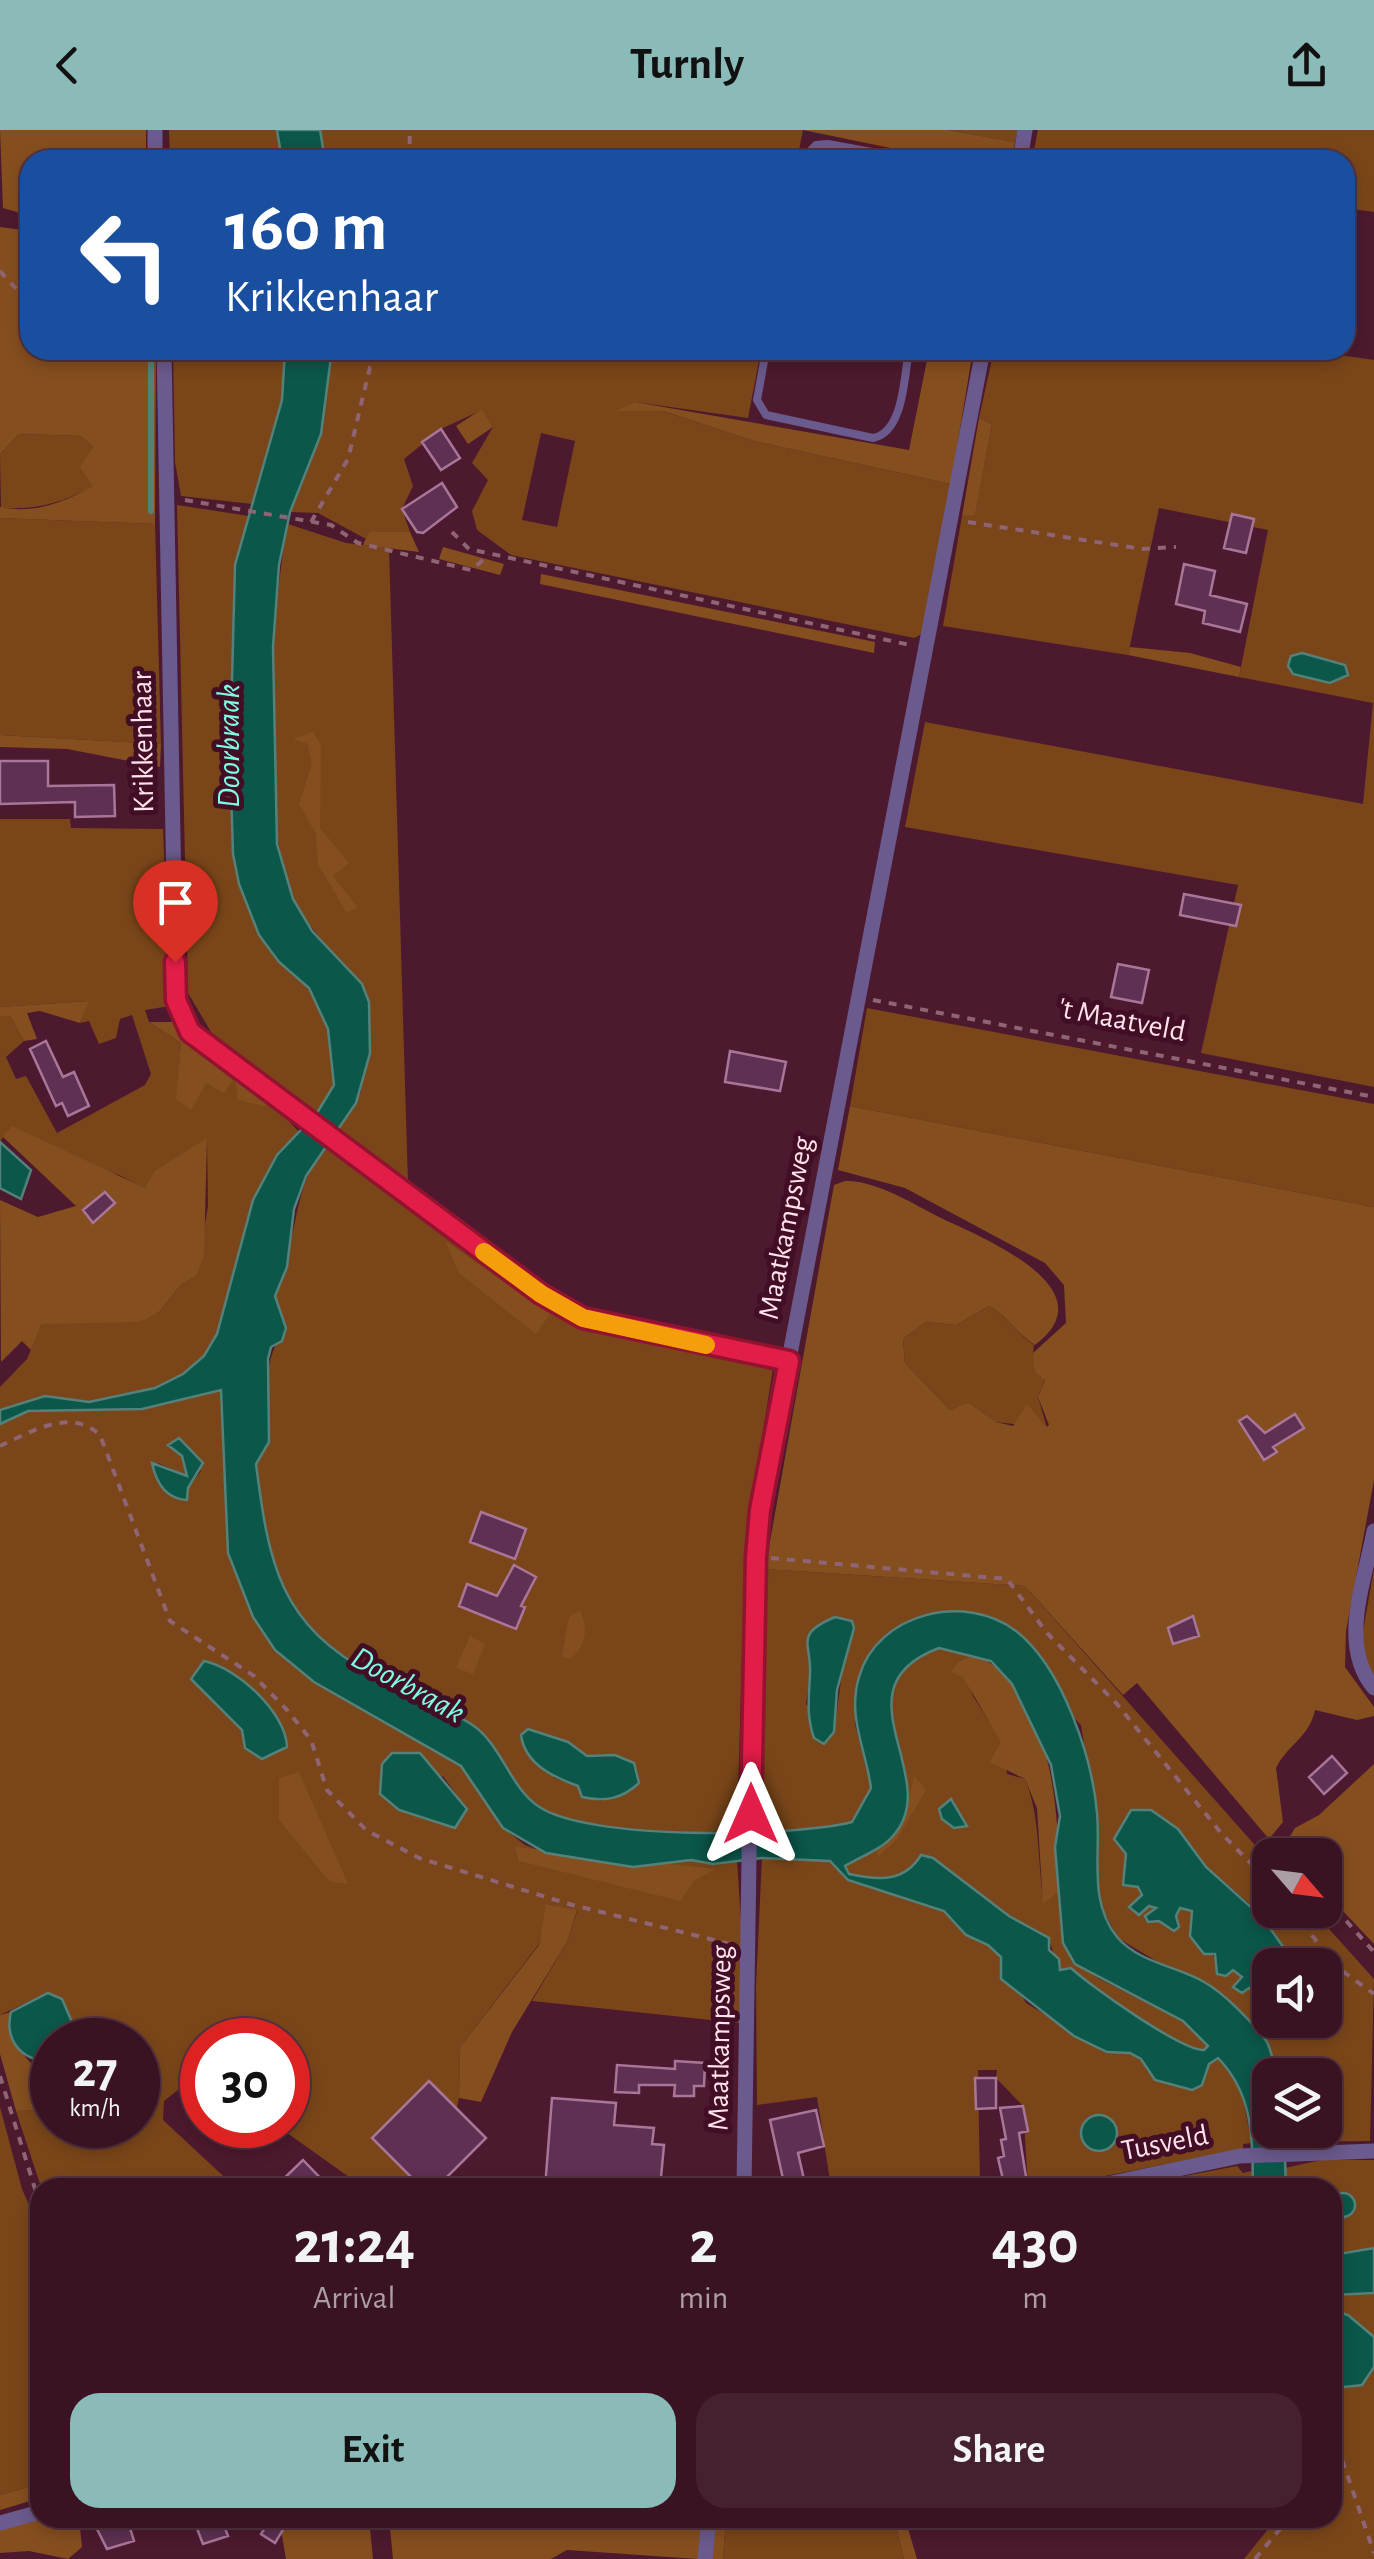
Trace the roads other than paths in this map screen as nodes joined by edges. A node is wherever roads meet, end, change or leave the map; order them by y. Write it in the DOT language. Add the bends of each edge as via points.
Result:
graph roads {
  1 [pos="811,150"];
  2 [pos="861,150"];
  3 [pos="164,360"];
  4 [pos="764,360"];
  5 [pos="907,360"];
  6 [pos="981,360"];
  7 [pos="789,1361"];
  8 [pos="1374,1531"];
  9 [pos="1374,1688"];
  10 [pos="1374,2151"];
  11 [pos="744,2178"];
  12 [pos="1136,2178"];
  13 [pos="30,2515"];
  14 [pos="0,2523"];
  15 [pos="709,2528"];
  16 [pos="705,2559"];
  1 -- 2 [label="lane" via="828,144"];
  3 -- 7 [label="street, Krikkenhaar" via="176,1000 190,1032 541,1294 583,1318"];
  4 -- 5 [label="lane" via="758,400 766,415 873,438 896,418"];
  6 -- 7 [label="street, Maatkampsweg"];
  7 -- 11 [label="street, Maatkampsweg" via="756,1557"];
  8 -- 9 [label="street" via="1355,1638 1355,1658"];
  10 -- 12 [label="street, Tusveld" via="1240,2156"];
  13 -- 14 [label="street"];
  15 -- 16 [label="street"];
}
